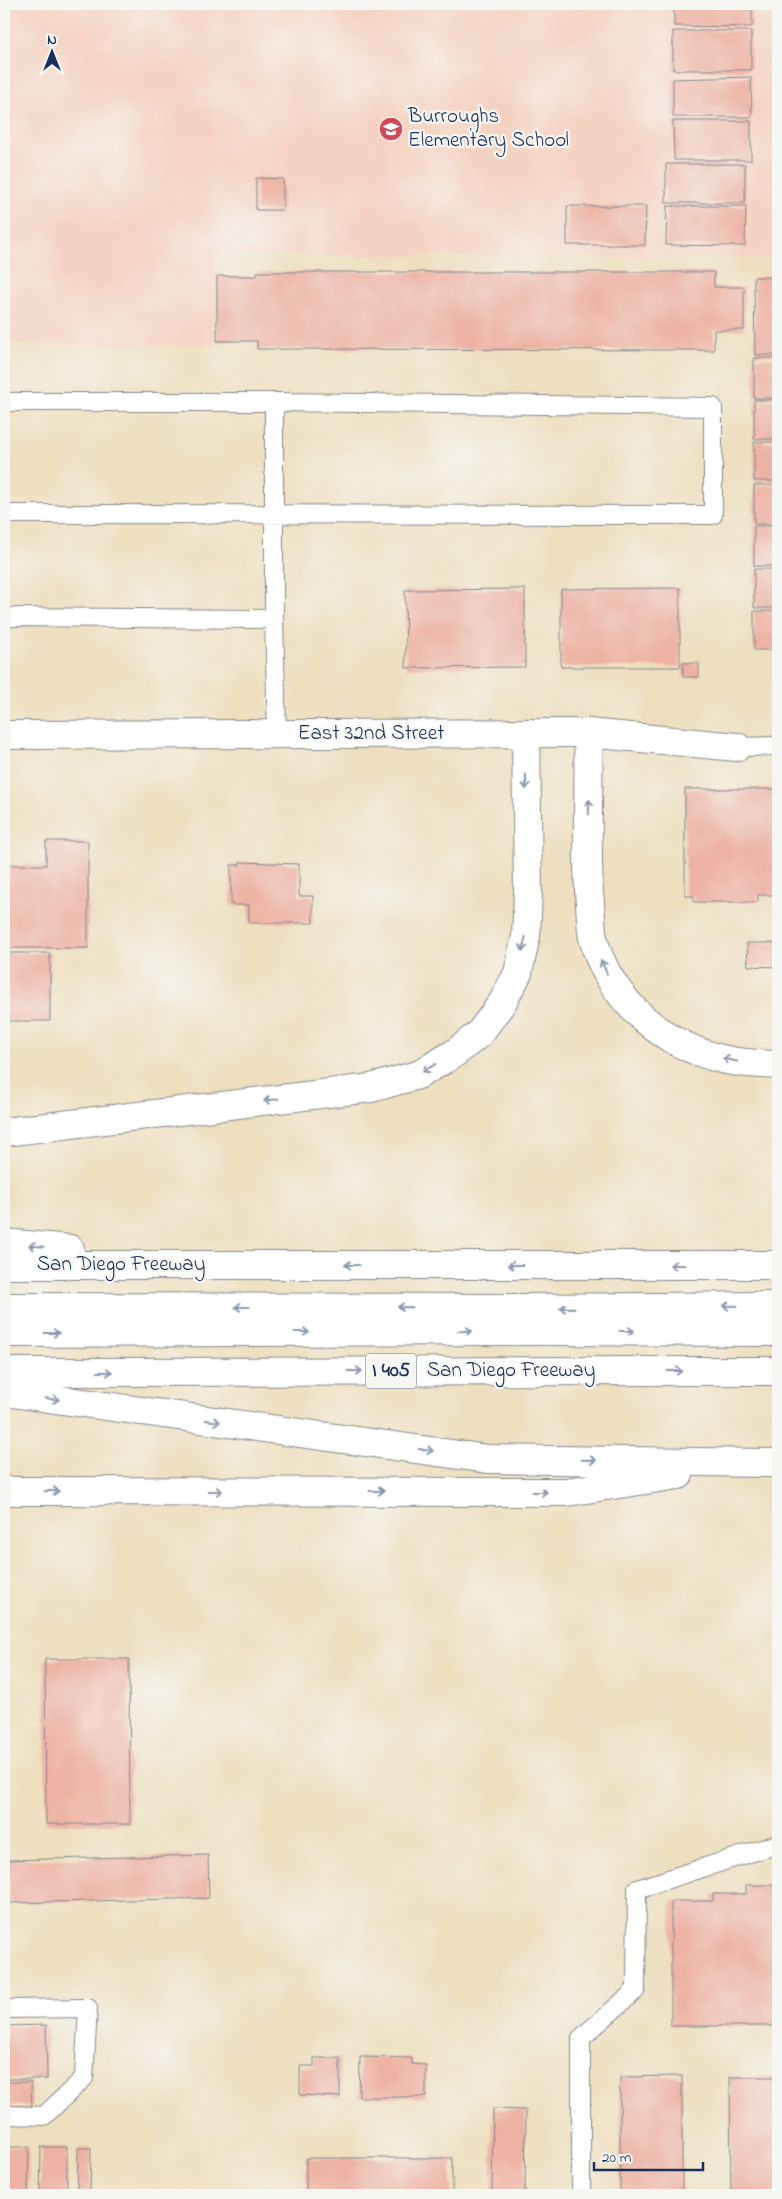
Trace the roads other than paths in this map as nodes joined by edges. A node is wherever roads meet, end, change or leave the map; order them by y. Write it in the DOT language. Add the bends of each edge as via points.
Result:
graph roads {
  1 [pos="4,402"];
  2 [pos="274,402"];
  3 [pos="4,514"];
  4 [pos="274,514"];
  5 [pos="4,617"];
  6 [pos="274,619"];
  7 [pos="526,733"];
  8 [pos="277,734"];
  9 [pos="588,734"];
  10 [pos="4,735"];
  11 [pos="778,746"];
  12 [pos="737,747"];
  13 [pos="778,1065"];
  14 [pos="4,1132"];
  15 [pos="4,1243"];
  16 [pos="224,1264"];
  17 [pos="4,1265"];
  18 [pos="778,1265"];
  19 [pos="778,1306"];
  20 [pos="4,1307"];
  21 [pos="778,1332"];
  22 [pos="4,1333"];
  23 [pos="778,1371"];
  24 [pos="4,1372"];
  25 [pos="4,1392"];
  26 [pos="766,1463"];
  27 [pos="4,1491"];
  28 [pos="778,1844"];
  29 [pos="4,2008"];
  30 [pos="4,2115"];
  31 [pos="580,2195"];
  1 -- 2 [label="lane"];
  2 -- 4 [label="lane"];
  2 -- 4 [label="lane" via="713,407 713,515"];
  3 -- 4 [label="lane"];
  4 -- 6 [label="lane"];
  5 -- 6 [label="lane"];
  6 -- 8 [label="lane"];
  7 -- 8 [label="main road, East 32nd Street"];
  7 -- 9 [label="main road, East 32nd Street"];
  7 -- 14 [label="main road, one-way" via="528,892 526,936 518,973 502,1003 478,1034 455,1053 418,1075 371,1088"];
  8 -- 10 [label="main road, East 32nd Street"];
  9 -- 12 [label="main road, East 32nd Street"];
  13 -- 9 [label="main road, one-way" via="748,1064 711,1056 674,1041 644,1019 623,998 606,972 593,937 587,872"];
  11 -- 12 [label="lane"];
  16 -- 15 [label="main road, one-way"];
  16 -- 17 [label="main road, San Diego Freeway"];
  18 -- 16 [label="main road, San Diego Freeway, one-way"];
  19 -- 20 [label="main road, one-way"];
  22 -- 21 [label="main road, one-way"];
  24 -- 23 [label="main road, San Diego Freeway / I 405, one-way"];
  25 -- 26 [label="main road, one-way" via="488,1459"];
  27 -- 26 [label="main road, one-way" via="567,1492"];
  28 -- 31 [label="lane" via="637,1889 636,1990 581,2038"];
  29 -- 30 [label="lane" via="88,2008 84,2078 44,2116"];
}
